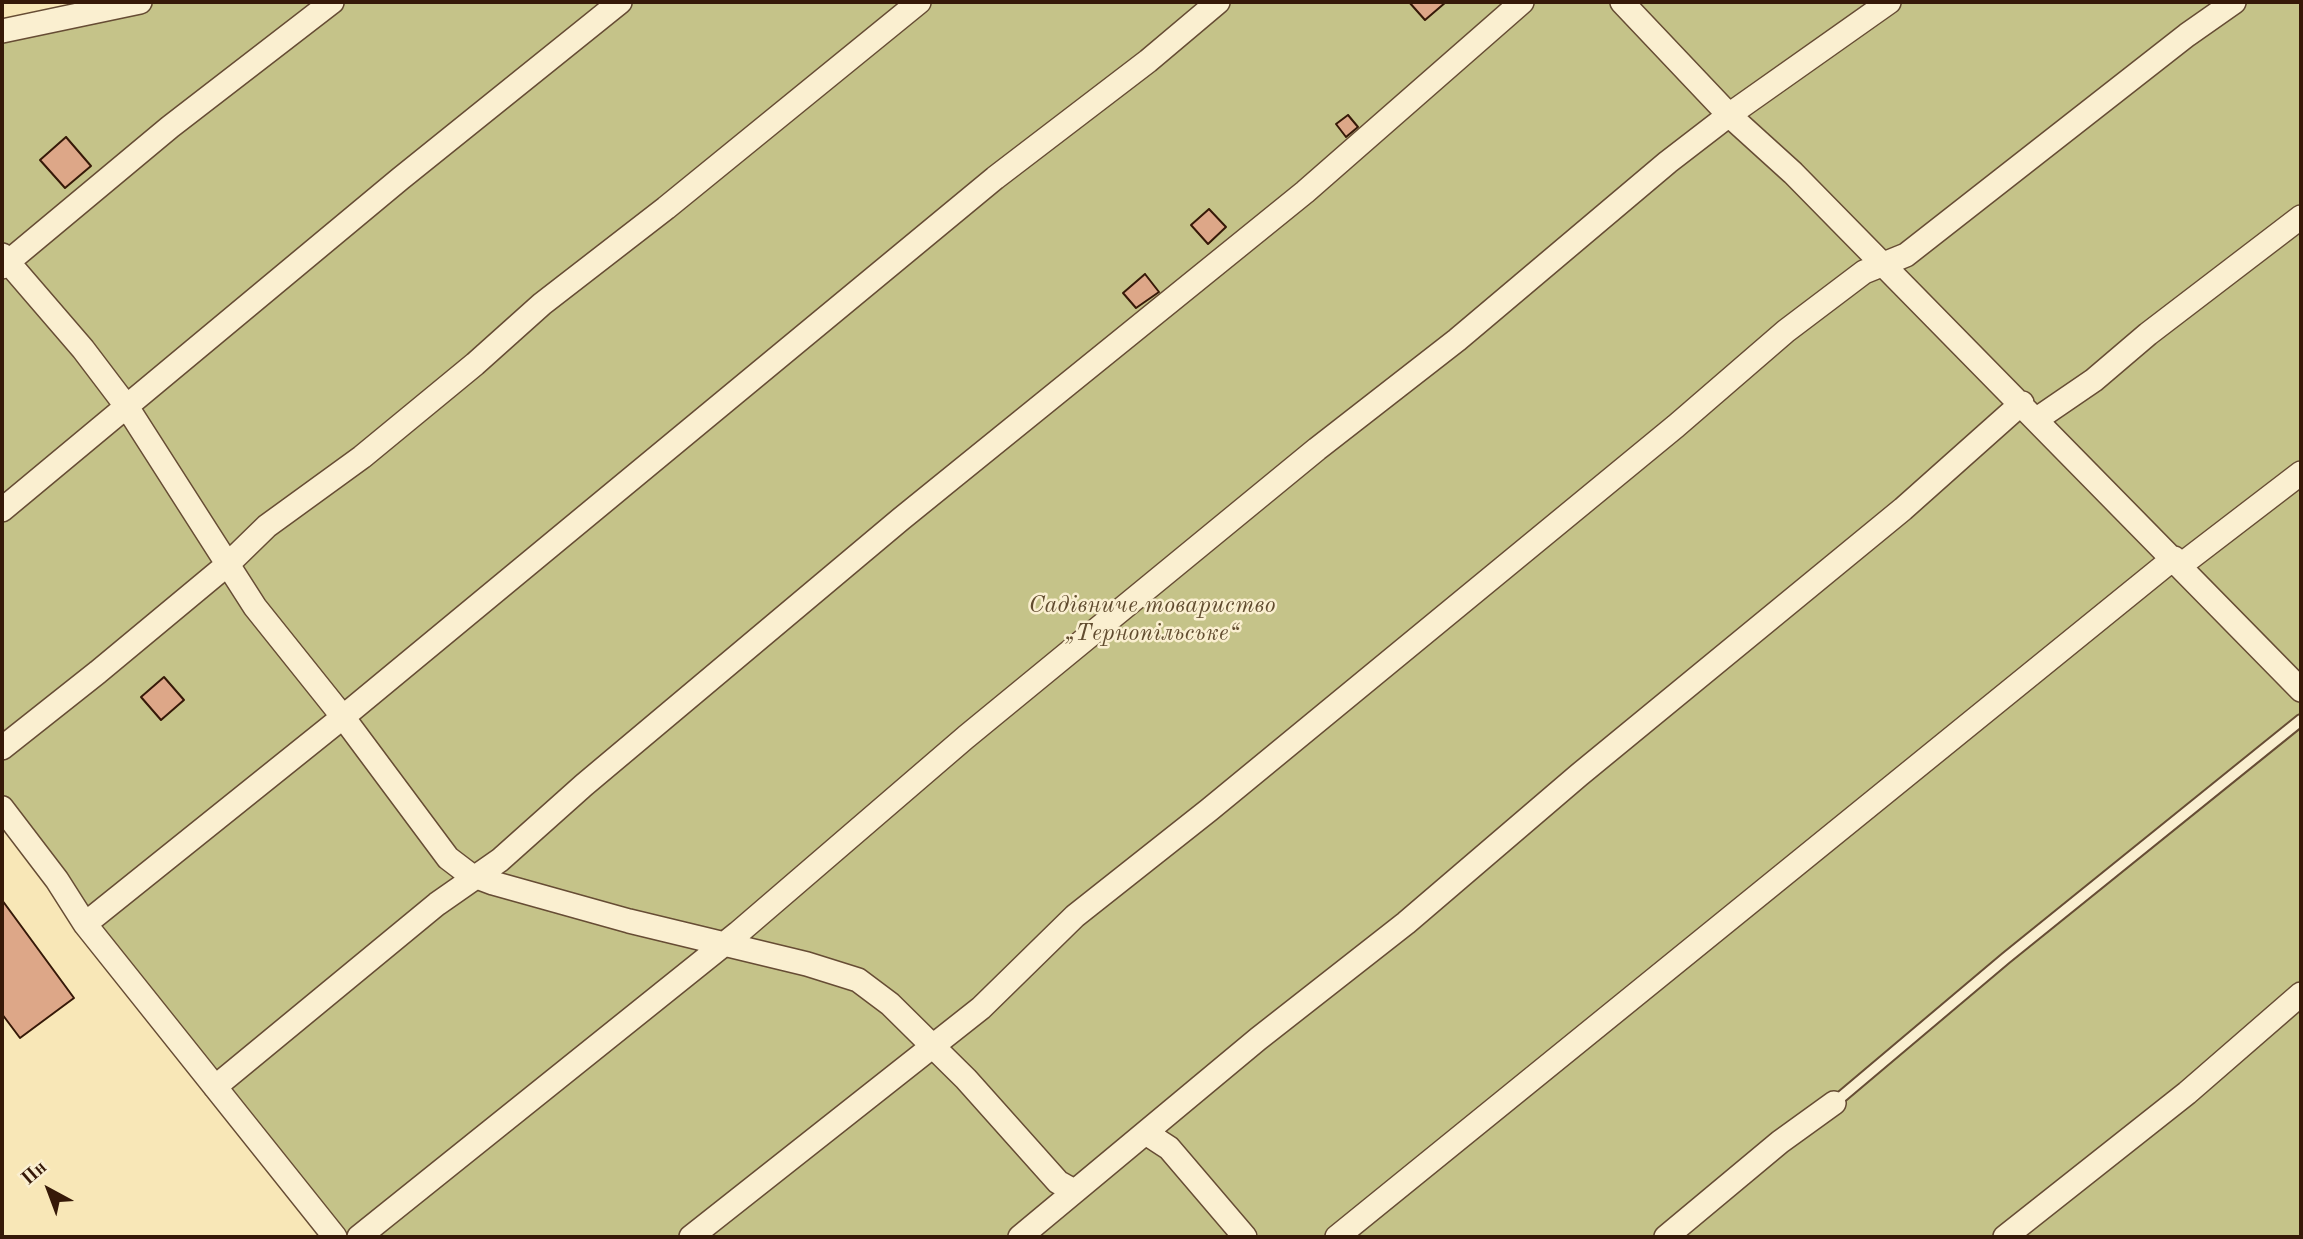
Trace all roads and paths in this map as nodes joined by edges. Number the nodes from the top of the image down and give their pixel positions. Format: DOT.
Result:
graph roads {
  1 [pos="141,2"];
  2 [pos="332,2"];
  3 [pos="620,2"];
  4 [pos="919,2"];
  5 [pos="1217,2"];
  6 [pos="1522,2"];
  7 [pos="1622,2"];
  8 [pos="1889,2"];
  9 [pos="2234,2"];
  10 [pos="2,31"];
  11 [pos="1729,115"];
  12 [pos="2301,217"];
  13 [pos="4,261"];
  14 [pos="1884,266"];
  15 [pos="127,407"];
  16 [pos="2030,411"];
  17 [pos="2301,473"];
  18 [pos="2,510"];
  19 [pos="2178,562"];
  20 [pos="228,564"];
  21 [pos="2301,690"];
  22 [pos="343,717"];
  23 [pos="2301,720"];
  24 [pos="2,747"];
  25 [pos="2,808"];
  26 [pos="475,877"];
  27 [pos="85,924"];
  28 [pos="724,944"];
  29 [pos="2301,994"];
  30 [pos="931,1045"];
  31 [pos="215,1087"];
  32 [pos="1834,1103"];
  33 [pos="1146,1133"];
  34 [pos="1074,1191"];
  35 [pos="335,1237"];
  36 [pos="359,1237"];
  37 [pos="691,1237"];
  38 [pos="1020,1237"];
  39 [pos="1245,1237"];
  40 [pos="1336,1237"];
  41 [pos="1667,1237"];
  42 [pos="2005,1237"];
  1 -- 10 [label="street"];
  2 -- 13 [label="street"];
  3 -- 15 [label="street"];
  4 -- 20 [label="street"];
  5 -- 22 [label="street"];
  6 -- 26 [label="street"];
  7 -- 11 [label="street"];
  8 -- 11 [label="street"];
  9 -- 14 [label="street"];
  11 -- 14 [label="street"];
  11 -- 28 [label="street"];
  12 -- 16 [label="street"];
  13 -- 15 [label="street"];
  14 -- 16 [label="street"];
  14 -- 30 [label="street"];
  15 -- 18 [label="street"];
  15 -- 20 [label="street"];
  16 -- 19 [label="street"];
  16 -- 33 [label="street"];
  17 -- 19 [label="street"];
  19 -- 21 [label="street"];
  19 -- 40 [label="street"];
  20 -- 22 [label="street"];
  20 -- 24 [label="street"];
  22 -- 26 [label="street"];
  22 -- 27 [label="street"];
  23 -- 32 [label="lane"];
  25 -- 27 [label="street"];
  26 -- 28 [label="street"];
  26 -- 31 [label="street"];
  27 -- 31 [label="street"];
  28 -- 30 [label="street"];
  28 -- 36 [label="street"];
  29 -- 42 [label="street"];
  30 -- 34 [label="street"];
  30 -- 37 [label="street"];
  31 -- 35 [label="street"];
  32 -- 41 [label="street"];
  33 -- 34 [label="street"];
  33 -- 39 [label="street"];
  34 -- 38 [label="street"];
}
